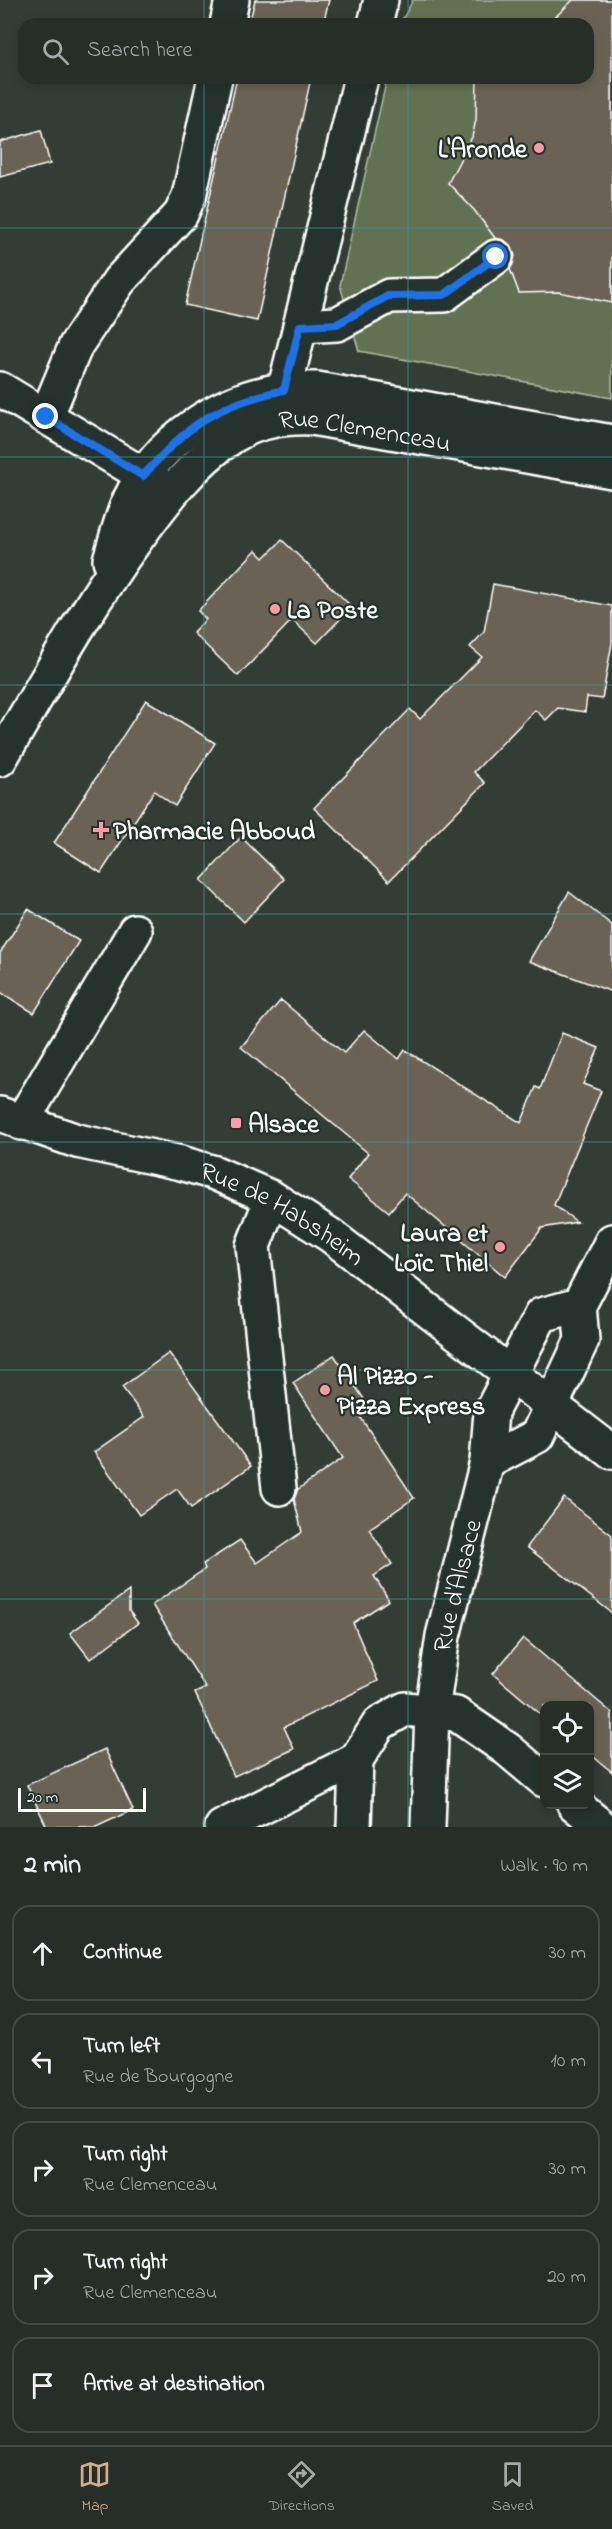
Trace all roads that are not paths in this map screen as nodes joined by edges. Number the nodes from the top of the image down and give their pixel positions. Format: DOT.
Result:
graph roads {
  1 [pos="232,0"];
  2 [pos="381,0"];
  3 [pos="228,18"];
  4 [pos="376,18"];
  5 [pos="214,84"];
  6 [pos="360,84"];
  7 [pos="496,257"];
  8 [pos="300,326"];
  9 [pos="0,389"];
  10 [pos="281,404"];
  11 [pos="46,417"];
  12 [pos="612,442"];
  13 [pos="612,471"];
  14 [pos="157,484"];
  15 [pos="0,759"];
  16 [pos="135,931"];
  17 [pos="10,1118"];
  18 [pos="272,1198"];
  19 [pos="612,1241"];
  20 [pos="579,1305"];
  21 [pos="510,1374"];
  22 [pos="552,1404"];
  23 [pos="612,1452"];
  24 [pos="487,1462"];
  25 [pos="279,1488"];
  26 [pos="432,1711"];
  27 [pos="356,1760"];
  28 [pos="540,1777"];
  29 [pos="580,1809"];
  30 [pos="222,1827"];
  31 [pos="354,1827"];
  32 [pos="428,1827"];
  33 [pos="602,1827"];
  1 -- 3 [label="street"];
  2 -- 4 [label="street"];
  5 -- 11 [label="street"];
  6 -- 8 [label="street"];
  7 -- 8 [label="street"];
  8 -- 10 [label="street"];
  9 -- 11 [label="street"];
  10 -- 12 [label="street, Rue Clemenceau"];
  10 -- 13 [label="street, Rue Clemenceau"];
  10 -- 14 [label="street, Rue Clemenceau"];
  11 -- 14 [label="street"];
  14 -- 15 [label="street, Rue Clemenceau"];
  16 -- 17 [label="street"];
  17 -- 18 [label="street, Rue de Habsheim"];
  18 -- 21 [label="street, Rue de Habsheim"];
  18 -- 25 [label="street"];
  19 -- 20 [label="street"];
  20 -- 21 [label="street, Rue d'Alsace"];
  20 -- 22 [label="street"];
  21 -- 22 [label="street, Rue de Habsheim"];
  21 -- 24 [label="street, Rue d'Alsace"];
  22 -- 23 [label="street, Rue de Habsheim"];
  22 -- 24 [label="street"];
  24 -- 26 [label="street, Rue d'Alsace"];
  26 -- 27 [label="street"];
  26 -- 28 [label="street"];
  26 -- 32 [label="street, Rue d'Alsace"];
  27 -- 30 [label="street"];
  27 -- 31 [label="street"];
  29 -- 33 [label="street"];
}
